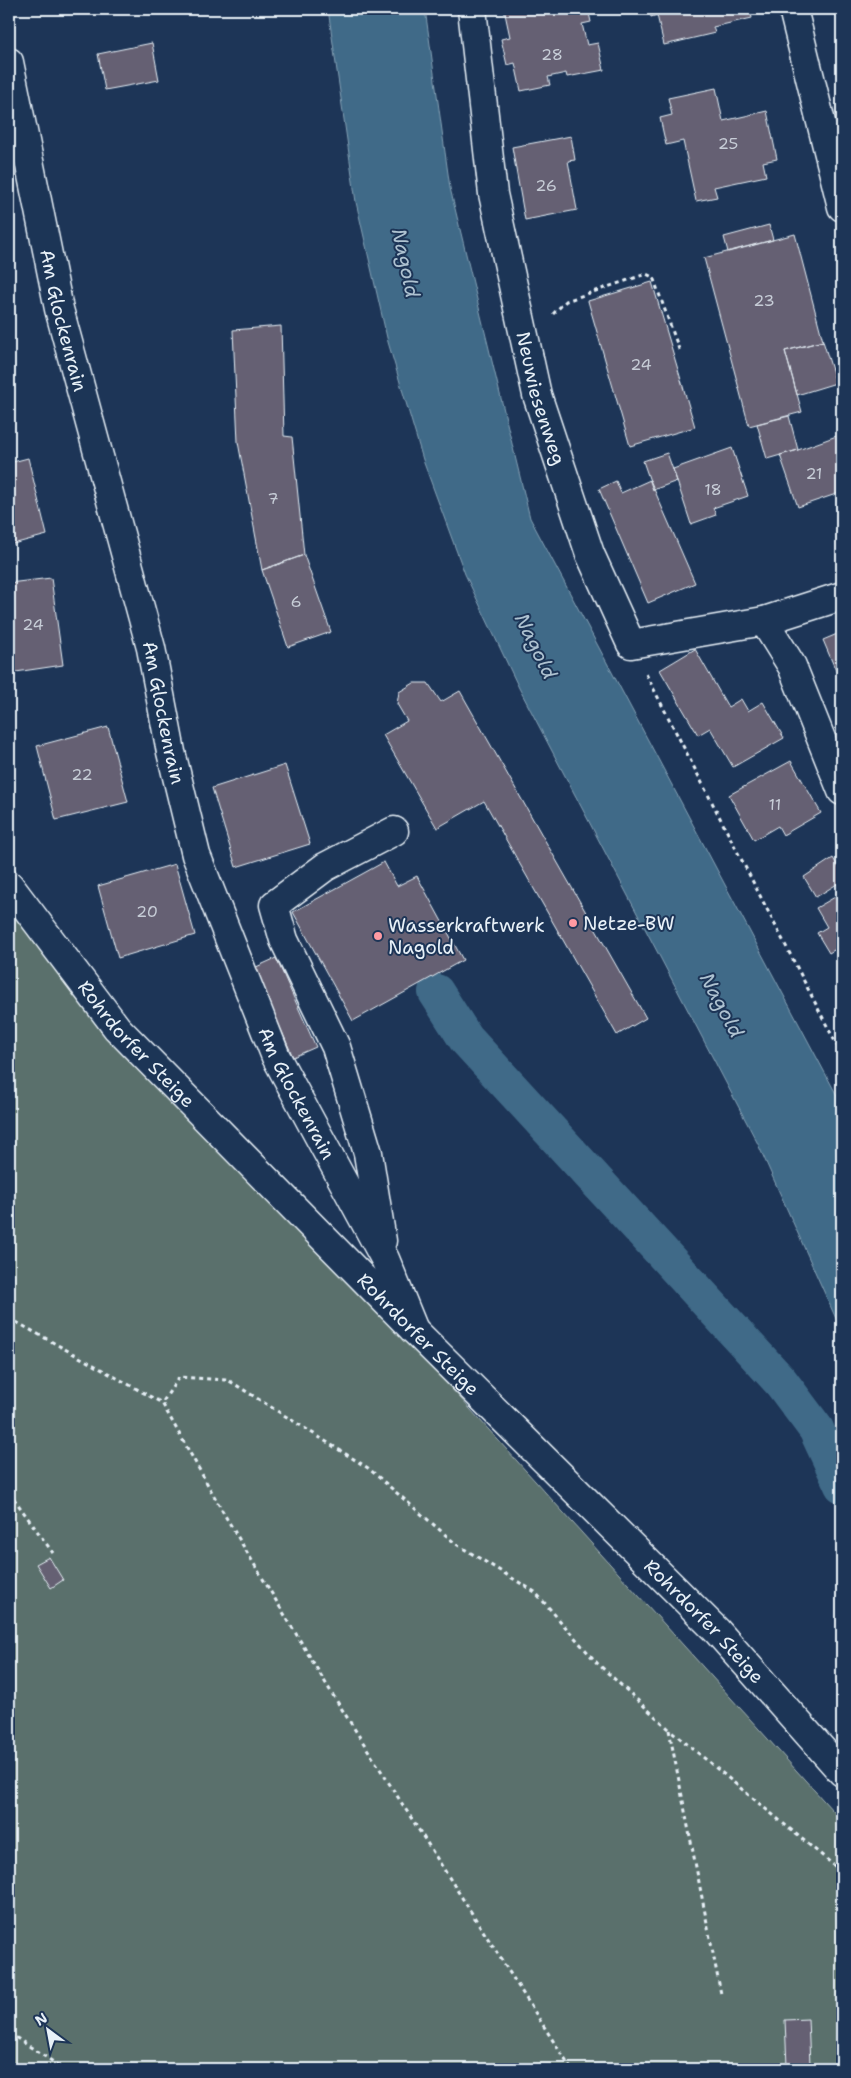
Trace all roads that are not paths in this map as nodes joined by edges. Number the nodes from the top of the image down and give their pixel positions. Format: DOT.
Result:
graph roads {
  1 [pos="472,9"];
  2 [pos="793,9"];
  3 [pos="9,62"];
  4 [pos="842,207"];
  5 [pos="842,596"];
  6 [pos="764,621"];
  7 [pos="842,791"];
  8 [pos="394,831"];
  9 [pos="9,885"];
  10 [pos="385,1259"];
  11 [pos="414,1330"];
  12 [pos="842,1772"];
  1 -- 6 [label="street, Neuwiesenweg"];
  2 -- 4 [label="street"];
  3 -- 10 [label="street, Am Glockenrain"];
  5 -- 6 [label="street"];
  6 -- 7 [label="street"];
  8 -- 10 [label="street"];
  9 -- 11 [label="street, Rohrdorfer Steige"];
  10 -- 11 [label="street, Am Glockenrain"];
  11 -- 12 [label="street, Rohrdorfer Steige"];
}
